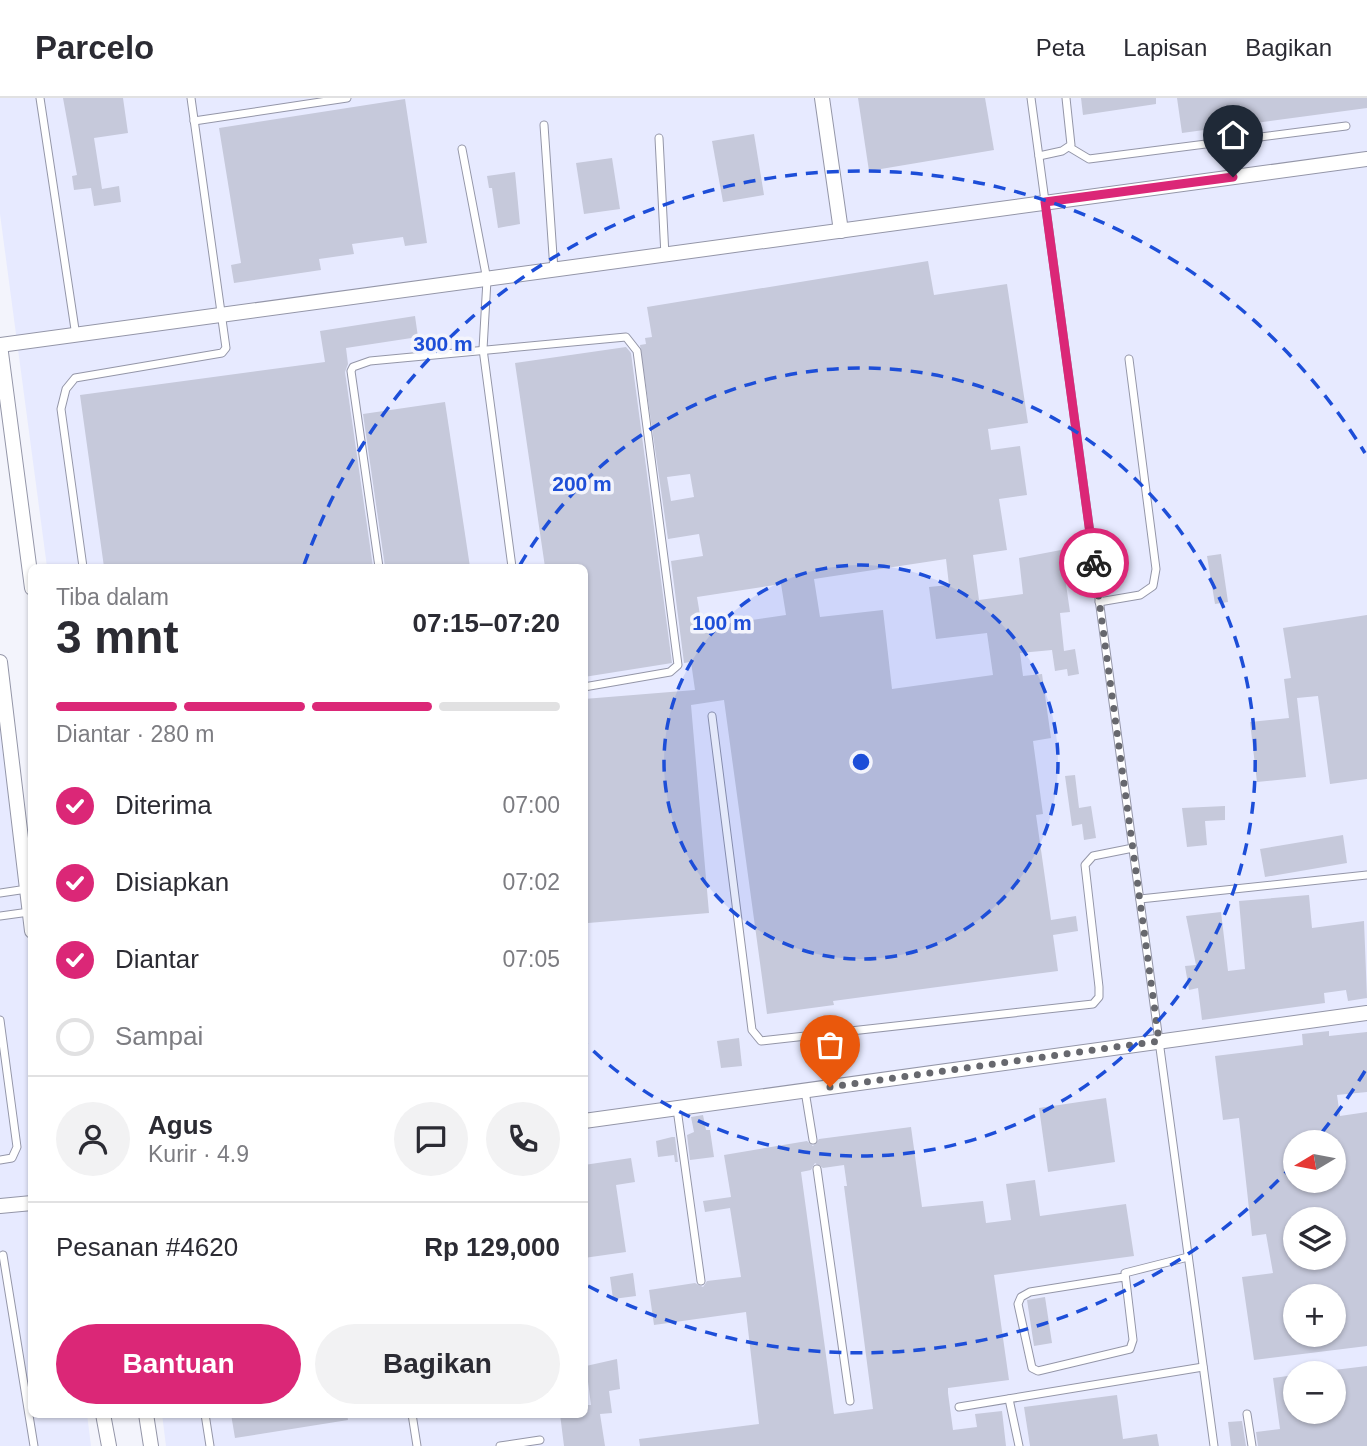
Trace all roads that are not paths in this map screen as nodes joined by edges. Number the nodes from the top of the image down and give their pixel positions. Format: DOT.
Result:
graph roads {
  1 [pos="40,98"];
  2 [pos="191,98"];
  3 [pos="347,98"];
  4 [pos="822,98"];
  5 [pos="1031,98"];
  6 [pos="1066,98"];
  7 [pos="194,121"];
  8 [pos="544,125"];
  9 [pos="1346,126"];
  10 [pos="659,138"];
  11 [pos="1069,147"];
  12 [pos="462,149"];
  13 [pos="1039,156"];
  14 [pos="1367,159"];
  15 [pos="1045,202"];
  16 [pos="841,231"];
  17 [pos="665,257"];
  18 [pos="554,270"];
  19 [pos="488,280"];
  20 [pos="222,316"];
  21 [pos="76,336"];
  22 [pos="0,345"];
  23 [pos="484,349"];
  24 [pos="1129,359"];
  25 [pos="29,564"];
  26 [pos="83,564"];
  27 [pos="379,564"];
  28 [pos="512,564"];
  29 [pos="1099,602"];
  30 [pos="0,662"];
  31 [pos="588,686"];
  32 [pos="712,716"];
  33 [pos="1133,848"];
  34 [pos="1367,875"];
  35 [pos="28,889"];
  36 [pos="0,893"];
  37 [pos="1140,899"];
  38 [pos="28,912"];
  39 [pos="0,916"];
  40 [pos="1367,1013"];
  41 [pos="0,1020"];
  42 [pos="1159,1041"];
  43 [pos="805,1090"];
  44 [pos="677,1109"];
  45 [pos="588,1120"];
  46 [pos="813,1140"];
  47 [pos="0,1160"];
  48 [pos="817,1169"];
  49 [pos="28,1203"];
  50 [pos="0,1206"];
  51 [pos="3,1255"];
  52 [pos="1188,1257"];
  53 [pos="1124,1277"];
  54 [pos="701,1280"];
  55 [pos="1203,1367"];
  56 [pos="1009,1399"];
  57 [pos="850,1401"];
  58 [pos="959,1407"];
  59 [pos="28,1409"];
  60 [pos="1247,1414"];
  61 [pos="29,1418"];
  62 [pos="104,1418"];
  63 [pos="147,1418"];
  64 [pos="206,1418"];
  65 [pos="413,1418"];
  66 [pos="540,1440"];
  67 [pos="34,1446"];
  68 [pos="109,1446"];
  69 [pos="151,1446"];
  70 [pos="210,1446"];
  71 [pos="417,1446"];
  72 [pos="500,1446"];
  73 [pos="1018,1446"];
  74 [pos="1214,1446"];
  75 [pos="1252,1446"];
  1 -- 21 [label="lane"];
  2 -- 7 [label="lane"];
  3 -- 7 [label="lane"];
  4 -- 16 [label="street"];
  5 -- 13 [label="lane"];
  6 -- 11 [label="lane"];
  7 -- 20 [label="lane"];
  8 -- 18 [label="lane"];
  9 -- 11 [label="lane"];
  10 -- 17 [label="lane"];
  11 -- 13 [label="lane"];
  12 -- 19 [label="lane"];
  13 -- 15 [label="lane"];
  14 -- 15 [label="street"];
  15 -- 16 [label="street"];
  15 -- 29 [label="lane"];
  16 -- 17 [label="street"];
  17 -- 18 [label="street"];
  18 -- 19 [label="street"];
  19 -- 20 [label="street"];
  19 -- 23 [label="lane"];
  20 -- 21 [label="street"];
  20 -- 26 [label="lane"];
  21 -- 22 [label="street"];
  22 -- 25 [label="street"];
  23 -- 27 [label="lane"];
  23 -- 28 [label="lane"];
  23 -- 31 [label="lane"];
  24 -- 29 [label="lane"];
  29 -- 33 [label="lane"];
  30 -- 35 [label="street"];
  32 -- 33 [label="lane"];
  33 -- 37 [label="lane"];
  34 -- 37 [label="lane"];
  35 -- 36 [label="lane"];
  37 -- 42 [label="lane"];
  38 -- 39 [label="lane"];
  40 -- 42 [label="street"];
  41 -- 47 [label="lane"];
  42 -- 43 [label="street"];
  42 -- 52 [label="lane"];
  43 -- 44 [label="street"];
  43 -- 46 [label="lane"];
  44 -- 45 [label="street"];
  44 -- 54 [label="lane"];
  48 -- 57 [label="lane"];
  49 -- 50 [label="street"];
  51 -- 59 [label="lane"];
  52 -- 53 [label="lane"];
  52 -- 55 [label="lane"];
  53 -- 53 [label="lane"];
  55 -- 56 [label="lane"];
  55 -- 74 [label="lane"];
  56 -- 58 [label="lane"];
  56 -- 73 [label="lane"];
  60 -- 75 [label="lane"];
  61 -- 67 [label="lane"];
  62 -- 68 [label="street"];
  63 -- 69 [label="street"];
  64 -- 70 [label="lane"];
  65 -- 71 [label="lane"];
  66 -- 72 [label="lane"];
}
